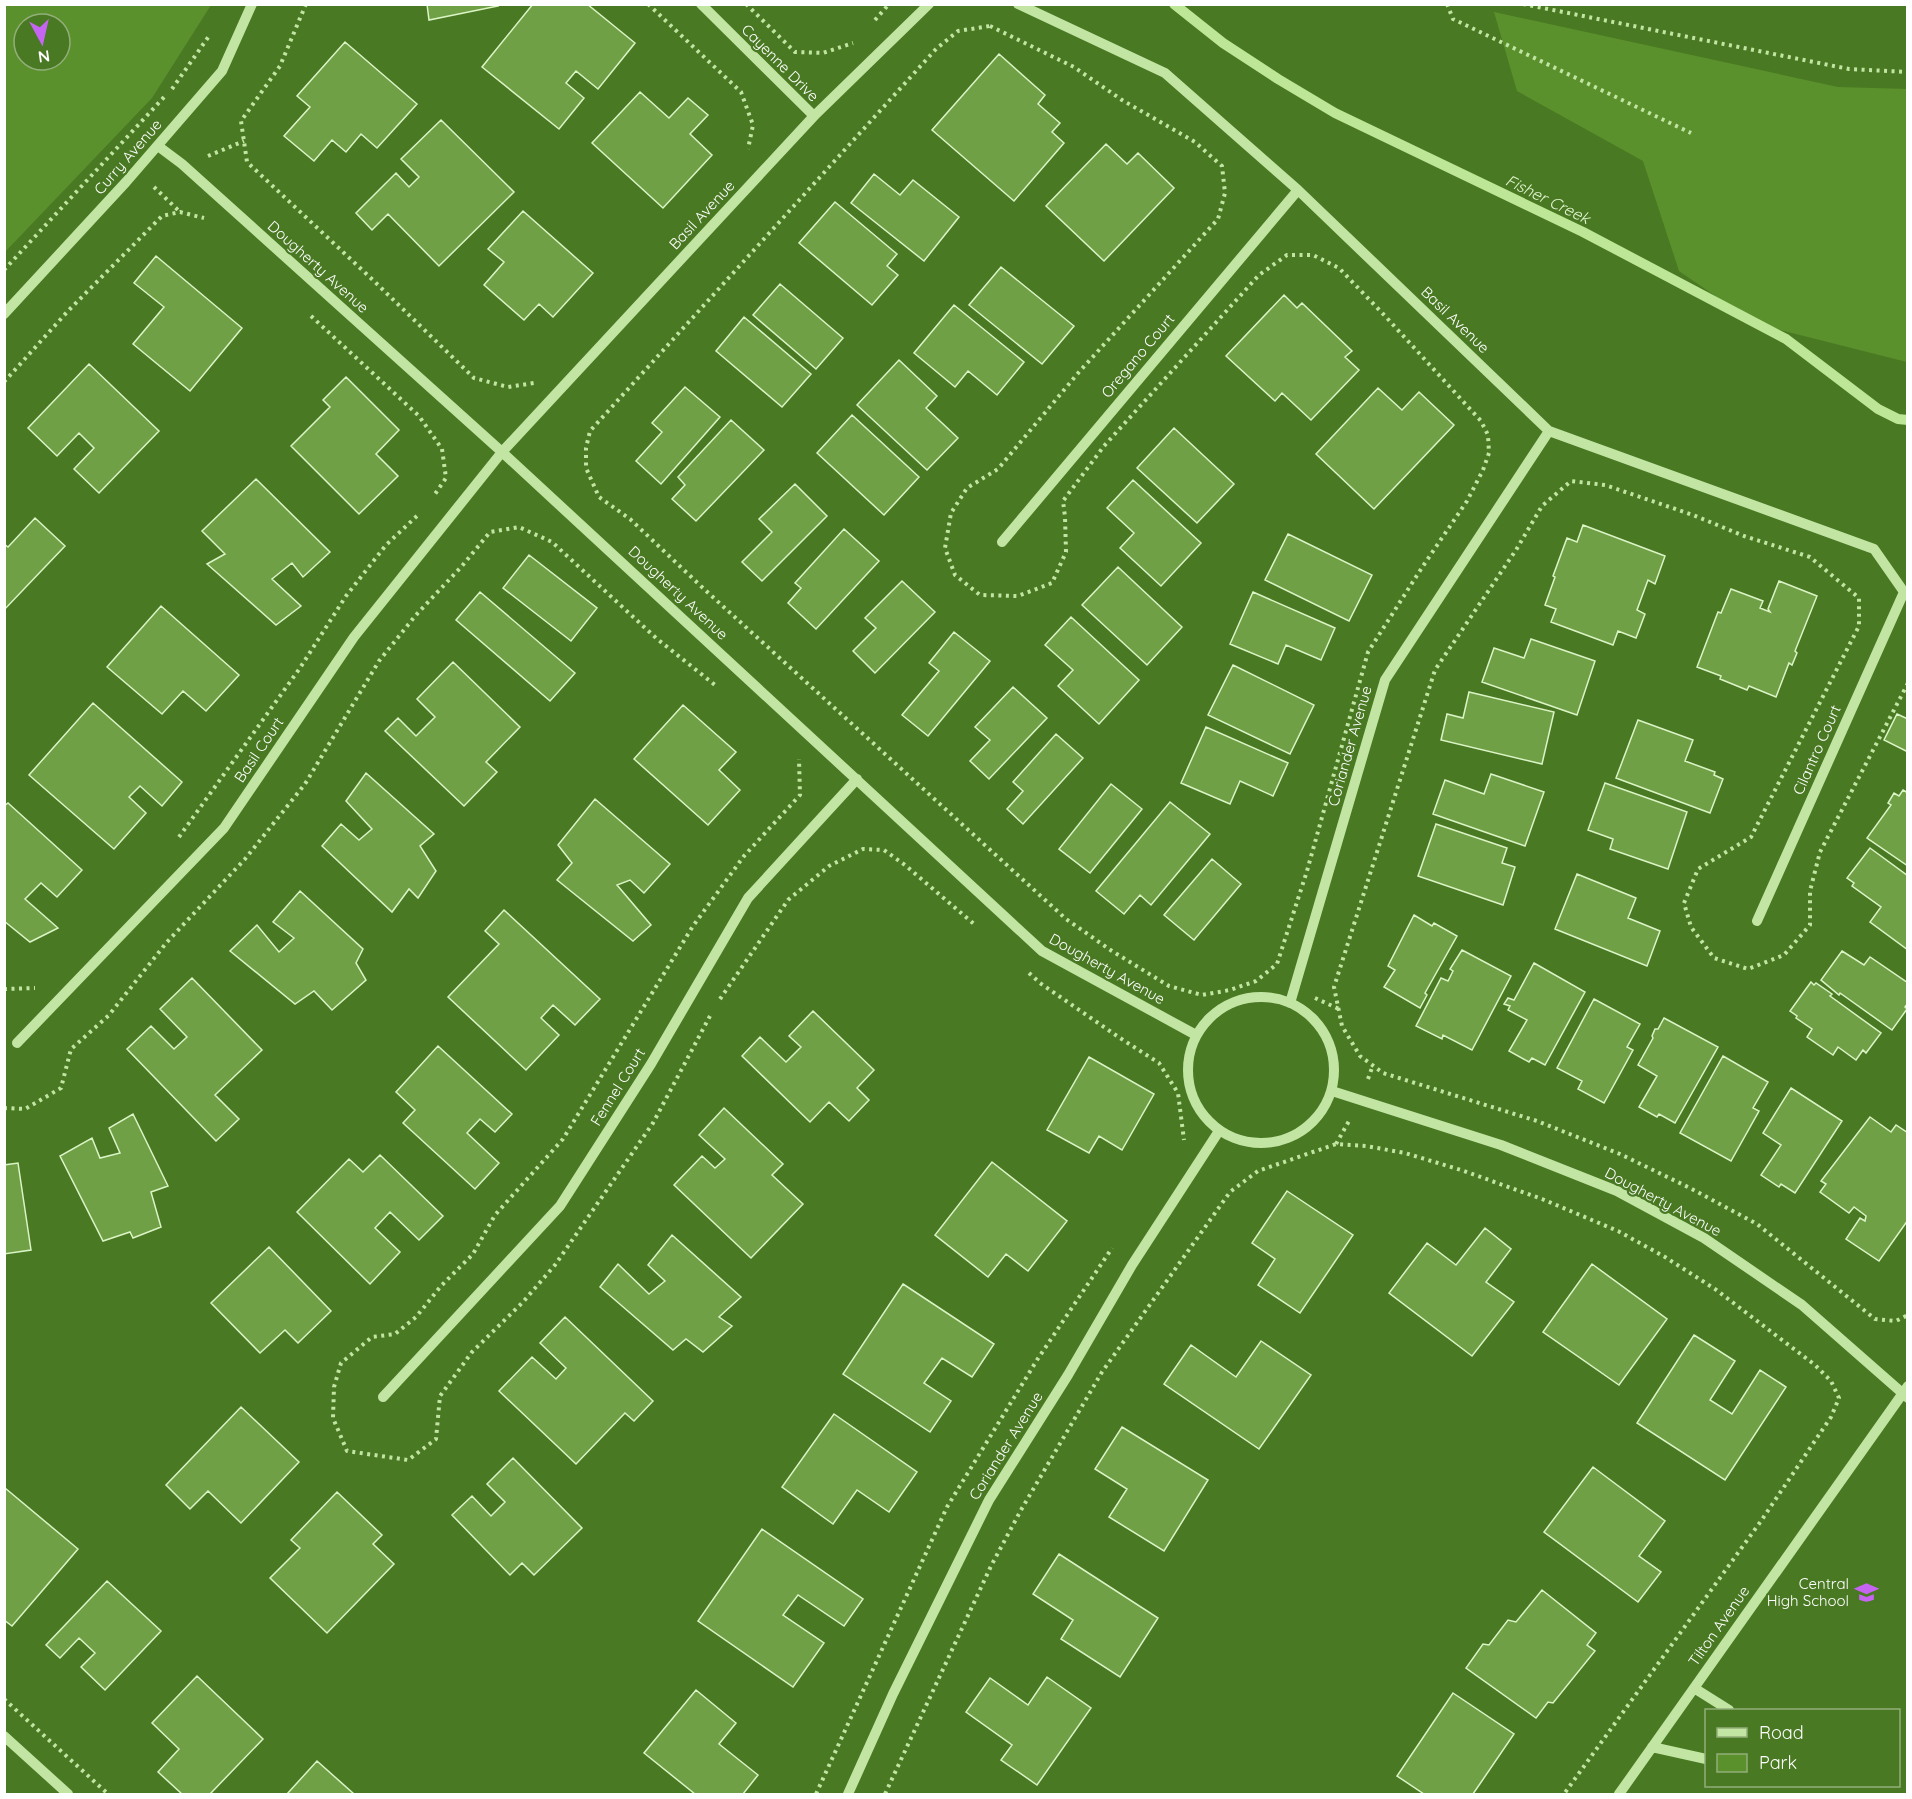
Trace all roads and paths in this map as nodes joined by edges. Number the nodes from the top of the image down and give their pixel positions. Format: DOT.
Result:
graph roads {
  1 [pos="252,4"];
  2 [pos="306,4"];
  3 [pos="648,4"];
  4 [pos="700,4"];
  5 [pos="746,4"];
  6 [pos="889,4"];
  7 [pos="929,4"];
  8 [pos="1018,4"];
  9 [pos="1447,4"];
  10 [pos="1523,4"];
  11 [pos="214,28"];
  12 [pos="867,28"];
  13 [pos="860,36"];
  14 [pos="1908,72"];
  15 [pos="813,116"];
  16 [pos="1691,133"];
  17 [pos="158,146"];
  18 [pos="747,158"];
  19 [pos="1298,190"];
  20 [pos="212,222"];
  21 [pos="4,270"];
  22 [pos="305,310"];
  23 [pos="4,314"];
  24 [pos="4,382"];
  25 [pos="539,382"];
  26 [pos="1549,431"];
  27 [pos="502,452"];
  28 [pos="428,502"];
  29 [pos="422,511"];
  30 [pos="1002,542"];
  31 [pos="1904,592"];
  32 [pos="1908,684"];
  33 [pos="857,779"];
  34 [pos="178,839"];
  35 [pos="1757,921"];
  36 [pos="35,988"];
  37 [pos="4,989"];
  38 [pos="1290,1003"];
  39 [pos="1196,1035"];
  40 [pos="17,1043"];
  41 [pos="1332,1091"];
  42 [pos="1219,1131"];
  43 [pos="1908,1315"];
  44 [pos="1906,1392"];
  45 [pos="383,1397"];
  46 [pos="1694,1688"];
  47 [pos="4,1699"];
  48 [pos="1727,1709"];
  49 [pos="4,1736"];
  50 [pos="1652,1747"];
  51 [pos="1705,1759"];
  52 [pos="68,1794"];
  53 [pos="108,1794"];
  54 [pos="848,1794"];
  55 [pos="885,1794"];
  56 [pos="1564,1794"];
  57 [pos="1619,1794"];
  1 -- 17 [label="street, Curry Avenue"];
  2 -- 25 [label="path"];
  3 -- 18 [label="path"];
  4 -- 15 [label="street, Cayenne Drive"];
  5 -- 13 [label="path"];
  6 -- 12 [label="path"];
  7 -- 15 [label="street, Basil Avenue"];
  8 -- 19 [label="street, Basil Avenue"];
  9 -- 16 [label="path"];
  10 -- 14 [label="path"];
  11 -- 21 [label="path"];
  15 -- 27 [label="street, Basil Avenue"];
  17 -- 23 [label="street, Curry Avenue"];
  17 -- 27 [label="street, Dougherty Avenue"];
  19 -- 26 [label="street, Basil Avenue"];
  19 -- 30 [label="street, Oregano Court"];
  20 -- 24 [label="path"];
  22 -- 28 [label="path"];
  26 -- 31 [label="street, Basil Avenue"];
  26 -- 38 [label="street, Coriander Avenue"];
  27 -- 33 [label="street, Dougherty Avenue"];
  27 -- 40 [label="street, Basil Court"];
  29 -- 34 [label="path"];
  31 -- 35 [label="street, Cilantro Court"];
  32 -- 43 [label="path"];
  33 -- 39 [label="street, Dougherty Avenue"];
  33 -- 45 [label="street, Fennel Court"];
  36 -- 37 [label="path"];
  38 -- 39 [label="street"];
  38 -- 41 [label="street"];
  39 -- 42 [label="street"];
  41 -- 42 [label="street"];
  41 -- 44 [label="street, Dougherty Avenue"];
  42 -- 54 [label="street, Coriander Avenue"];
  44 -- 46 [label="street, Tilton Avenue"];
  46 -- 48 [label="street"];
  46 -- 50 [label="street, Tilton Avenue"];
  47 -- 53 [label="path"];
  49 -- 52 [label="street"];
  50 -- 51 [label="street"];
  50 -- 57 [label="street, Tilton Avenue"];
  55 -- 56 [label="path"];
}
